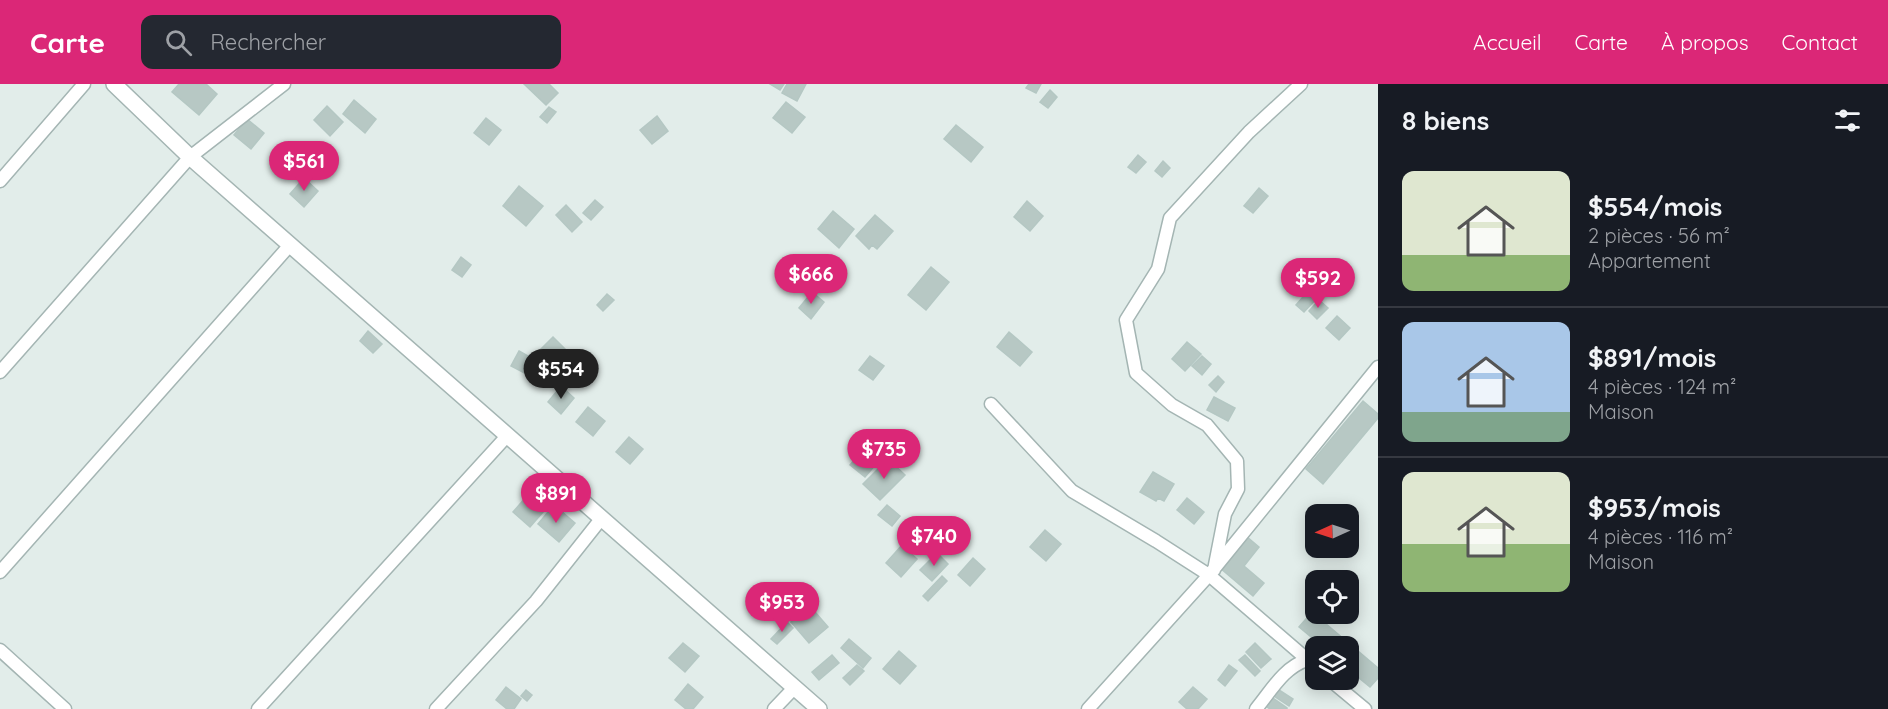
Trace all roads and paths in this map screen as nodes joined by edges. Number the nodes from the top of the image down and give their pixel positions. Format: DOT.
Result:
graph roads {
  1 [pos="84,84"];
  2 [pos="114,84"];
  3 [pos="284,84"];
  4 [pos="1301,84"];
  5 [pos="190,157"];
  6 [pos="0,182"];
  7 [pos="290,245"];
  8 [pos="1378,366"];
  9 [pos="0,372"];
  10 [pos="991,404"];
  11 [pos="507,436"];
  12 [pos="601,519"];
  13 [pos="0,572"];
  14 [pos="1212,573"];
  15 [pos="0,650"];
  16 [pos="1305,658"];
  17 [pos="1305,663"];
  18 [pos="795,687"];
  19 [pos="1342,690"];
  20 [pos="65,709"];
  21 [pos="258,709"];
  22 [pos="436,709"];
  23 [pos="774,709"];
  24 [pos="819,709"];
  25 [pos="1088,709"];
  26 [pos="1256,709"];
  27 [pos="1365,709"];
  1 -- 6 [label="street"];
  2 -- 5 [label="street"];
  3 -- 5 [label="street"];
  4 -- 14 [label="street"];
  5 -- 7 [label="street"];
  5 -- 9 [label="street"];
  7 -- 11 [label="street"];
  7 -- 13 [label="street"];
  8 -- 14 [label="street"];
  10 -- 14 [label="street"];
  11 -- 12 [label="street"];
  11 -- 21 [label="street"];
  12 -- 18 [label="street"];
  12 -- 22 [label="street"];
  14 -- 16 [label="street"];
  14 -- 25 [label="street"];
  15 -- 20 [label="street"];
  17 -- 26 [label="street"];
  18 -- 23 [label="street"];
  18 -- 24 [label="street"];
  19 -- 27 [label="street"];
}
